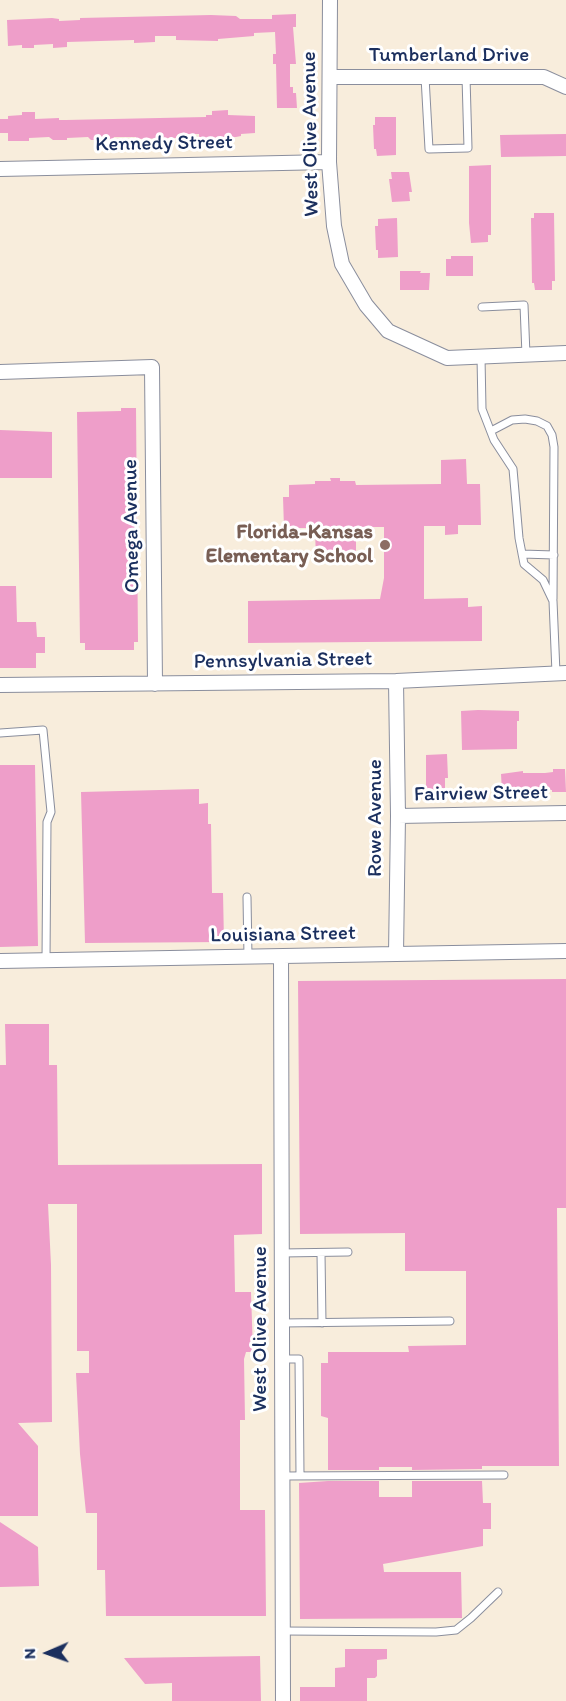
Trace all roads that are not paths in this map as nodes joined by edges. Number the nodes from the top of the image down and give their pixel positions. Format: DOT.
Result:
graph roads {
  1 [pos="330,0"];
  2 [pos="330,77"];
  3 [pos="425,77"];
  4 [pos="466,77"];
  5 [pos="566,87"];
  6 [pos="329,162"];
  7 [pos="0,169"];
  8 [pos="482,307"];
  9 [pos="566,353"];
  10 [pos="526,355"];
  11 [pos="482,357"];
  12 [pos="0,372"];
  13 [pos="491,431"];
  14 [pos="522,554"];
  15 [pos="554,555"];
  16 [pos="554,601"];
  17 [pos="561,673"];
  18 [pos="396,681"];
  19 [pos="155,684"];
  20 [pos="0,686"];
  21 [pos="0,733"];
  22 [pos="566,813"];
  23 [pos="398,816"];
  24 [pos="247,897"];
  25 [pos="566,951"];
  26 [pos="396,954"];
  27 [pos="248,957"];
  28 [pos="281,957"];
  29 [pos="46,960"];
  30 [pos="0,961"];
  31 [pos="282,1252"];
  32 [pos="348,1252"];
  33 [pos="321,1253"];
  34 [pos="450,1321"];
  35 [pos="282,1323"];
  36 [pos="322,1323"];
  37 [pos="282,1359"];
  38 [pos="300,1475"];
  39 [pos="504,1475"];
  40 [pos="283,1476"];
  41 [pos="498,1592"];
  42 [pos="283,1631"];
  43 [pos="283,1701"];
  1 -- 2 [label="street, West Olive Avenue"];
  2 -- 3 [label="street, Tumberland Drive"];
  2 -- 6 [label="street, West Olive Avenue"];
  3 -- 4 [label="street, Tumberland Drive"];
  3 -- 4 [label="lane"];
  4 -- 5 [label="street, Tumberland Drive"];
  6 -- 7 [label="street, Kennedy Street"];
  6 -- 11 [label="street, West Olive Avenue"];
  8 -- 10 [label="lane"];
  9 -- 10 [label="street"];
  10 -- 11 [label="street"];
  11 -- 13 [label="lane"];
  12 -- 19 [label="street, Omega Avenue"];
  13 -- 14 [label="lane"];
  13 -- 15 [label="lane"];
  14 -- 15 [label="lane"];
  14 -- 16 [label="lane"];
  15 -- 16 [label="lane"];
  16 -- 17 [label="lane"];
  17 -- 18 [label="street, Pennsylvania Street"];
  18 -- 19 [label="street, Pennsylvania Street"];
  18 -- 23 [label="street, Rowe Avenue"];
  19 -- 20 [label="street, Pennsylvania Street"];
  21 -- 29 [label="lane"];
  22 -- 23 [label="street, Fairview Street"];
  23 -- 26 [label="street, Rowe Avenue"];
  24 -- 27 [label="lane"];
  25 -- 26 [label="street, Louisiana Street"];
  26 -- 28 [label="street, Louisiana Street"];
  27 -- 28 [label="street, Louisiana Street"];
  27 -- 29 [label="street, Louisiana Street"];
  28 -- 31 [label="street, West Olive Avenue"];
  29 -- 30 [label="street, Louisiana Street"];
  31 -- 33 [label="lane"];
  31 -- 35 [label="street, West Olive Avenue"];
  32 -- 33 [label="lane"];
  33 -- 36 [label="lane"];
  34 -- 36 [label="lane"];
  35 -- 36 [label="lane"];
  35 -- 37 [label="street, West Olive Avenue"];
  37 -- 38 [label="lane"];
  37 -- 40 [label="street, West Olive Avenue"];
  38 -- 39 [label="lane"];
  38 -- 40 [label="lane"];
  40 -- 42 [label="street, West Olive Avenue"];
  41 -- 42 [label="lane"];
  42 -- 43 [label="street, West Olive Avenue"];
}
